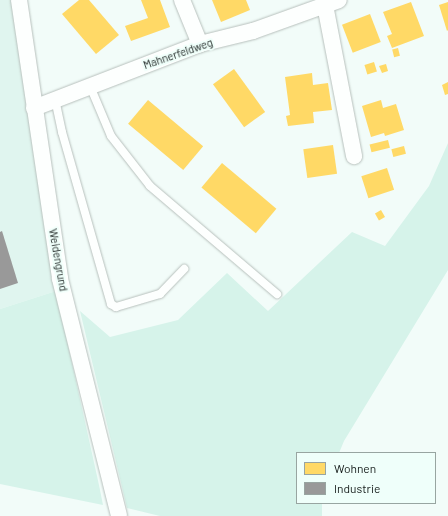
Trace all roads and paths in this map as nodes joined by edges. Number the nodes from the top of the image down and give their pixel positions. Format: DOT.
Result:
graph roads {
  1 [pos="19,0"];
  2 [pos="182,0"];
  3 [pos="332,3"];
  4 [pos="200,44"];
  5 [pos="90,86"];
  6 [pos="55,99"];
  7 [pos="34,108"];
  8 [pos="354,156"];
  9 [pos="184,269"];
  10 [pos="277,294"];
  11 [pos="118,516"];
  1 -- 7 [label="street, Weidengrund"];
  2 -- 4 [label="street"];
  3 -- 4 [label="street, Mahnerfeldweg"];
  3 -- 8 [label="street, Mahnerfeldweg"];
  4 -- 5 [label="street, Mahnerfeldweg"];
  5 -- 6 [label="street, Mahnerfeldweg"];
  5 -- 10 [label="lane"];
  6 -- 7 [label="street, Mahnerfeldweg"];
  6 -- 9 [label="lane"];
  7 -- 11 [label="street, Weidengrund"];
}
